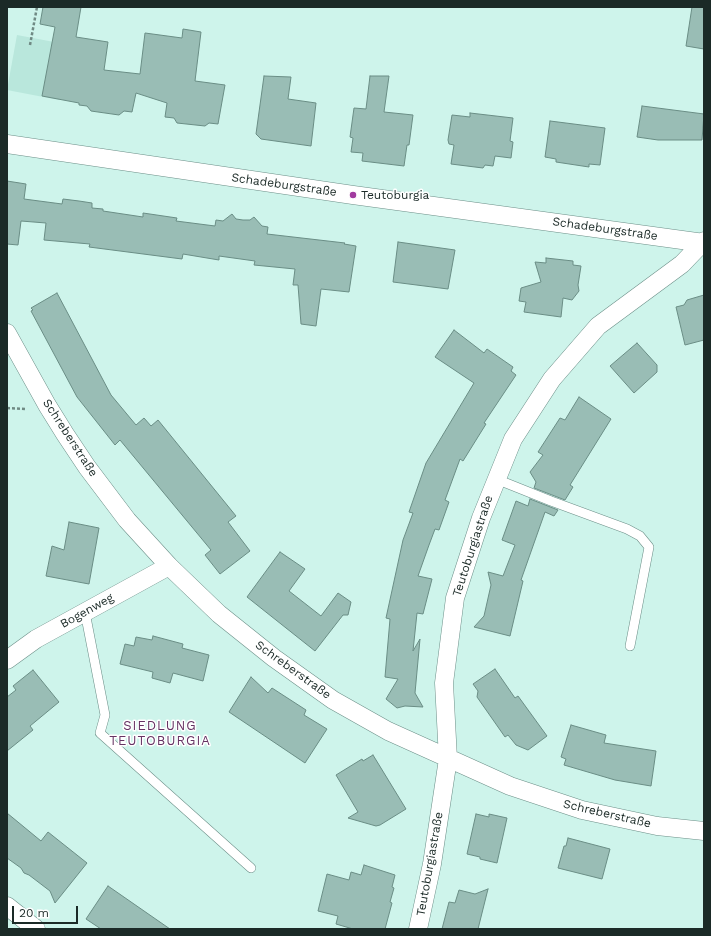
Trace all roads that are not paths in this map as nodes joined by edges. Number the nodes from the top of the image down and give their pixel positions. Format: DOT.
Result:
graph roads {
  1 [pos="7,144"];
  2 [pos="704,242"];
  3 [pos="7,333"];
  4 [pos="496,479"];
  5 [pos="169,566"];
  6 [pos="85,612"];
  7 [pos="630,646"];
  8 [pos="7,660"];
  9 [pos="448,759"];
  10 [pos="704,831"];
  11 [pos="251,868"];
  12 [pos="7,906"];
  13 [pos="36,929"];
  14 [pos="418,929"];
  1 -- 2 [label="street, Schadeburgstraße"];
  2 -- 4 [label="street, Teutoburgiastraße"];
  3 -- 5 [label="street, Schreberstraße"];
  4 -- 7 [label="lane"];
  4 -- 9 [label="street, Teutoburgiastraße"];
  5 -- 6 [label="street, Bogenweg"];
  5 -- 9 [label="street, Schreberstraße"];
  6 -- 8 [label="street, Bogenweg"];
  6 -- 11 [label="lane"];
  9 -- 10 [label="street, Schreberstraße"];
  9 -- 14 [label="street, Teutoburgiastraße"];
  12 -- 13 [label="street"];
}
